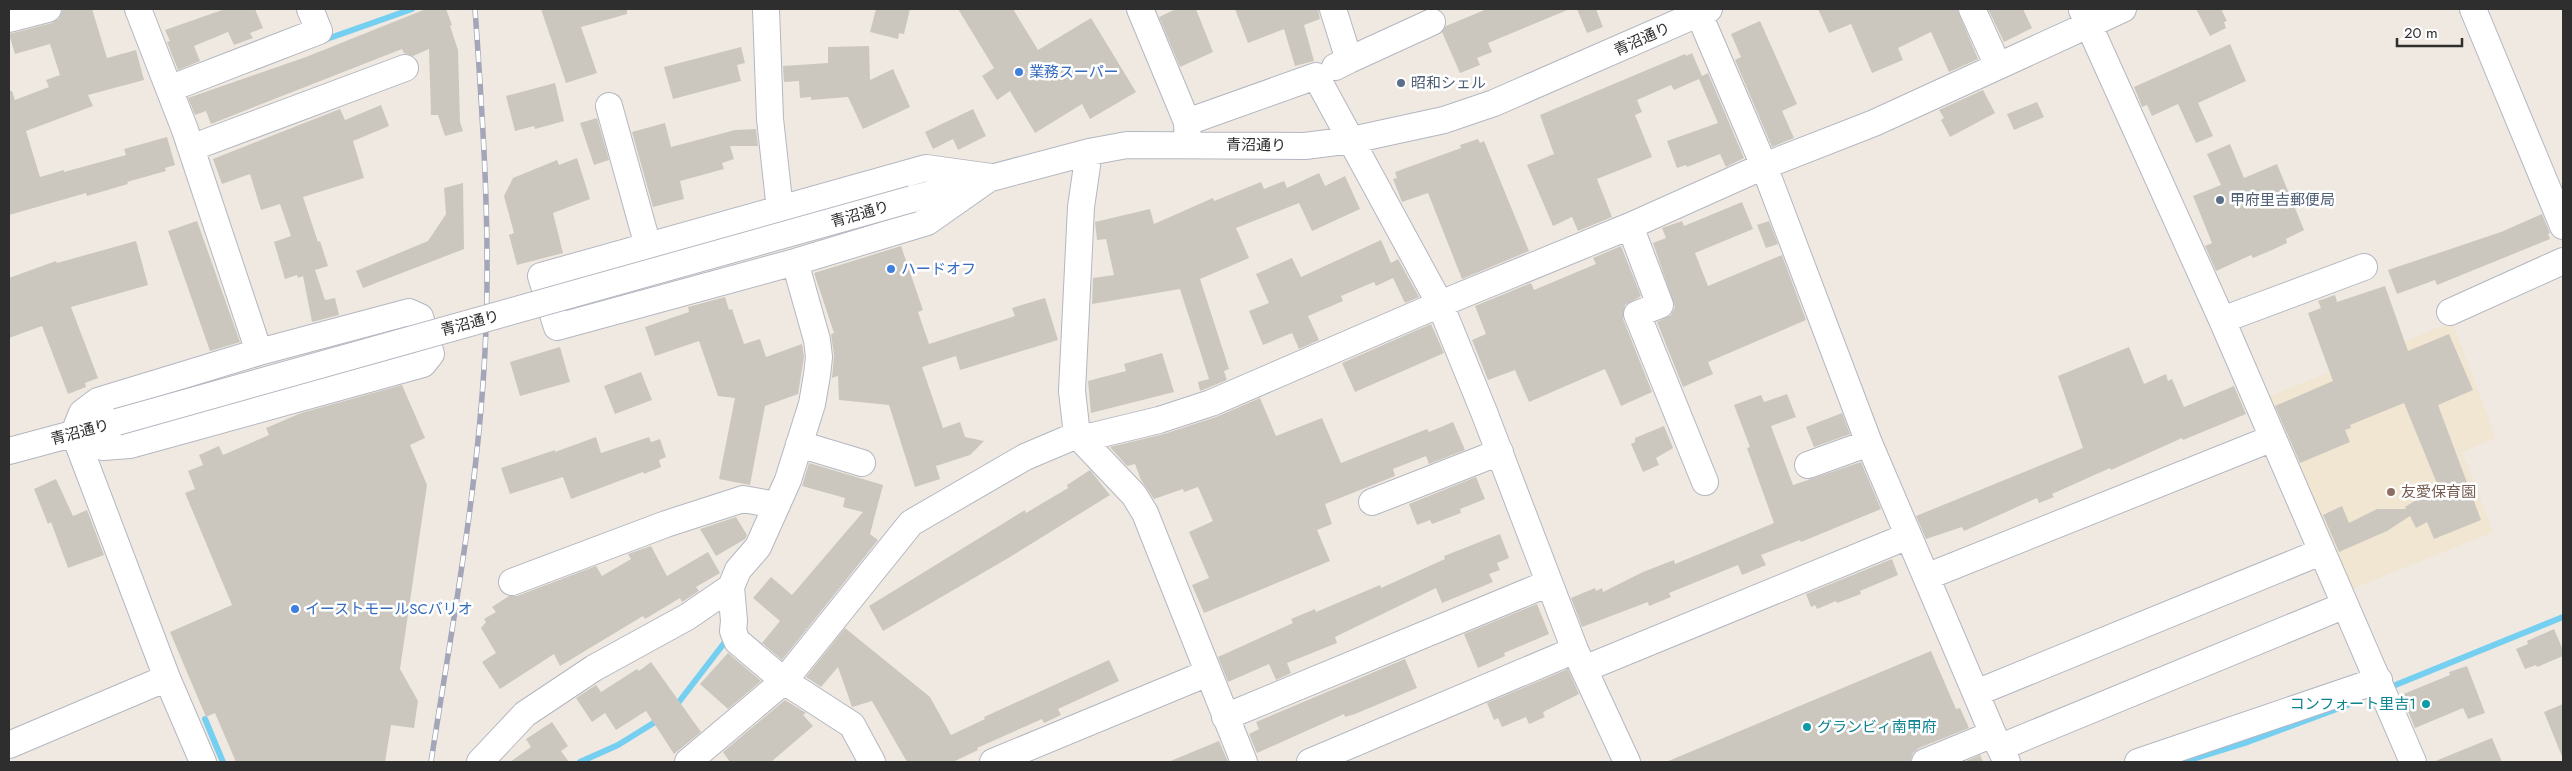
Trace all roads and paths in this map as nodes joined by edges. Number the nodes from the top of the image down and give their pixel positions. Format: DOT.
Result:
graph roads {
  1 [pos="48,9"];
  2 [pos="138,9"];
  3 [pos="310,9"];
  4 [pos="766,9"];
  5 [pos="1140,9"];
  6 [pos="1333,9"];
  7 [pos="1972,9"];
  8 [pos="2122,9"];
  9 [pos="2473,9"];
  10 [pos="1704,11"];
  11 [pos="2085,17"];
  12 [pos="9,20"];
  13 [pos="1432,22"];
  14 [pos="1349,60"];
  15 [pos="1998,66"];
  16 [pos="405,68"];
  17 [pos="1316,76"];
  18 [pos="169,90"];
  19 [pos="609,106"];
  20 [pos="1187,133"];
  21 [pos="1352,140"];
  22 [pos="191,148"];
  23 [pos="1089,152"];
  24 [pos="1764,166"];
  25 [pos="991,177"];
  26 [pos="780,210"];
  27 [pos="2561,214"];
  28 [pos="1630,226"];
  29 [pos="648,246"];
  30 [pos="2563,261"];
  31 [pos="795,262"];
  32 [pos="2364,267"];
  33 [pos="1440,304"];
  34 [pos="2450,312"];
  35 [pos="2222,320"];
  36 [pos="259,352"];
  37 [pos="74,433"];
  38 [pos="1078,435"];
  39 [pos="2273,438"];
  40 [pos="1869,443"];
  41 [pos="799,444"];
  42 [pos="9,451"];
  43 [pos="1500,452"];
  44 [pos="862,463"];
  45 [pos="1808,465"];
  46 [pos="1704,482"];
  47 [pos="1372,502"];
  48 [pos="777,505"];
  49 [pos="1908,536"];
  50 [pos="2321,552"];
  51 [pos="1926,577"];
  52 [pos="512,582"];
  53 [pos="1550,583"];
  54 [pos="731,587"];
  55 [pos="2343,606"];
  56 [pos="1579,659"];
  57 [pos="1208,673"];
  58 [pos="167,678"];
  59 [pos="784,681"];
  60 [pos="2382,687"];
  61 [pos="1976,693"];
  62 [pos="1225,717"];
  63 [pos="9,745"];
  64 [pos="2000,748"];
  65 [pos="712,754"];
  66 [pos="203,762"];
  67 [pos="480,762"];
  68 [pos="688,762"];
  69 [pos="872,762"];
  70 [pos="993,762"];
  71 [pos="1244,762"];
  72 [pos="1310,762"];
  73 [pos="1627,762"];
  74 [pos="1925,762"];
  75 [pos="2138,762"];
  76 [pos="2413,762"];
  1 -- 12 [label="street"];
  2 -- 18 [label="street"];
  3 -- 18 [label="street"];
  4 -- 26 [label="street"];
  5 -- 20 [label="street"];
  6 -- 14 [label="street"];
  7 -- 15 [label="street"];
  8 -- 11 [label="street"];
  9 -- 27 [label="street"];
  10 -- 21 [label="street, 青沼通り"];
  10 -- 24 [label="street"];
  11 -- 15 [label="street"];
  11 -- 35 [label="street"];
  13 -- 14 [label="street"];
  14 -- 17 [label="street"];
  15 -- 24 [label="street"];
  16 -- 22 [label="street"];
  17 -- 20 [label="street"];
  17 -- 21 [label="street"];
  18 -- 22 [label="street"];
  19 -- 29 [label="street"];
  20 -- 21 [label="street, 青沼通り"];
  20 -- 23 [label="street, 青沼通り"];
  21 -- 33 [label="street"];
  22 -- 36 [label="street"];
  23 -- 25 [label="street, 青沼通り"];
  23 -- 38 [label="street"];
  24 -- 28 [label="street"];
  24 -- 40 [label="street"];
  25 -- 26 [label="street"];
  25 -- 31 [label="street"];
  25 -- 37 [label="street, 青沼通り, bridge"];
  26 -- 29 [label="street"];
  28 -- 33 [label="street"];
  28 -- 46 [label="street"];
  29 -- 31 [label="street"];
  30 -- 34 [label="street"];
  31 -- 41 [label="street"];
  32 -- 35 [label="street"];
  33 -- 38 [label="street"];
  33 -- 43 [label="street"];
  35 -- 39 [label="street"];
  36 -- 37 [label="street"];
  36 -- 37 [label="street"];
  37 -- 42 [label="street, 青沼通り"];
  37 -- 58 [label="street"];
  38 -- 57 [label="street"];
  38 -- 59 [label="street"];
  39 -- 50 [label="street"];
  39 -- 51 [label="street"];
  40 -- 45 [label="street"];
  40 -- 49 [label="street"];
  41 -- 44 [label="street"];
  41 -- 48 [label="street"];
  43 -- 47 [label="street"];
  43 -- 53 [label="street"];
  48 -- 52 [label="street"];
  48 -- 54 [label="street"];
  49 -- 51 [label="street"];
  49 -- 56 [label="street"];
  50 -- 55 [label="street"];
  50 -- 61 [label="street"];
  51 -- 61 [label="street"];
  53 -- 56 [label="street"];
  53 -- 62 [label="street"];
  54 -- 59 [label="street"];
  54 -- 67 [label="street"];
  55 -- 60 [label="street"];
  55 -- 64 [label="street"];
  56 -- 72 [label="street"];
  56 -- 73 [label="street"];
  57 -- 62 [label="street"];
  57 -- 70 [label="street"];
  58 -- 63 [label="street"];
  58 -- 66 [label="street"];
  59 -- 65 [label="street"];
  59 -- 69 [label="street"];
  60 -- 75 [label="street"];
  60 -- 76 [label="street"];
  61 -- 64 [label="street"];
  62 -- 71 [label="street"];
  64 -- 74 [label="street"];
  65 -- 68 [label="street"];
}
